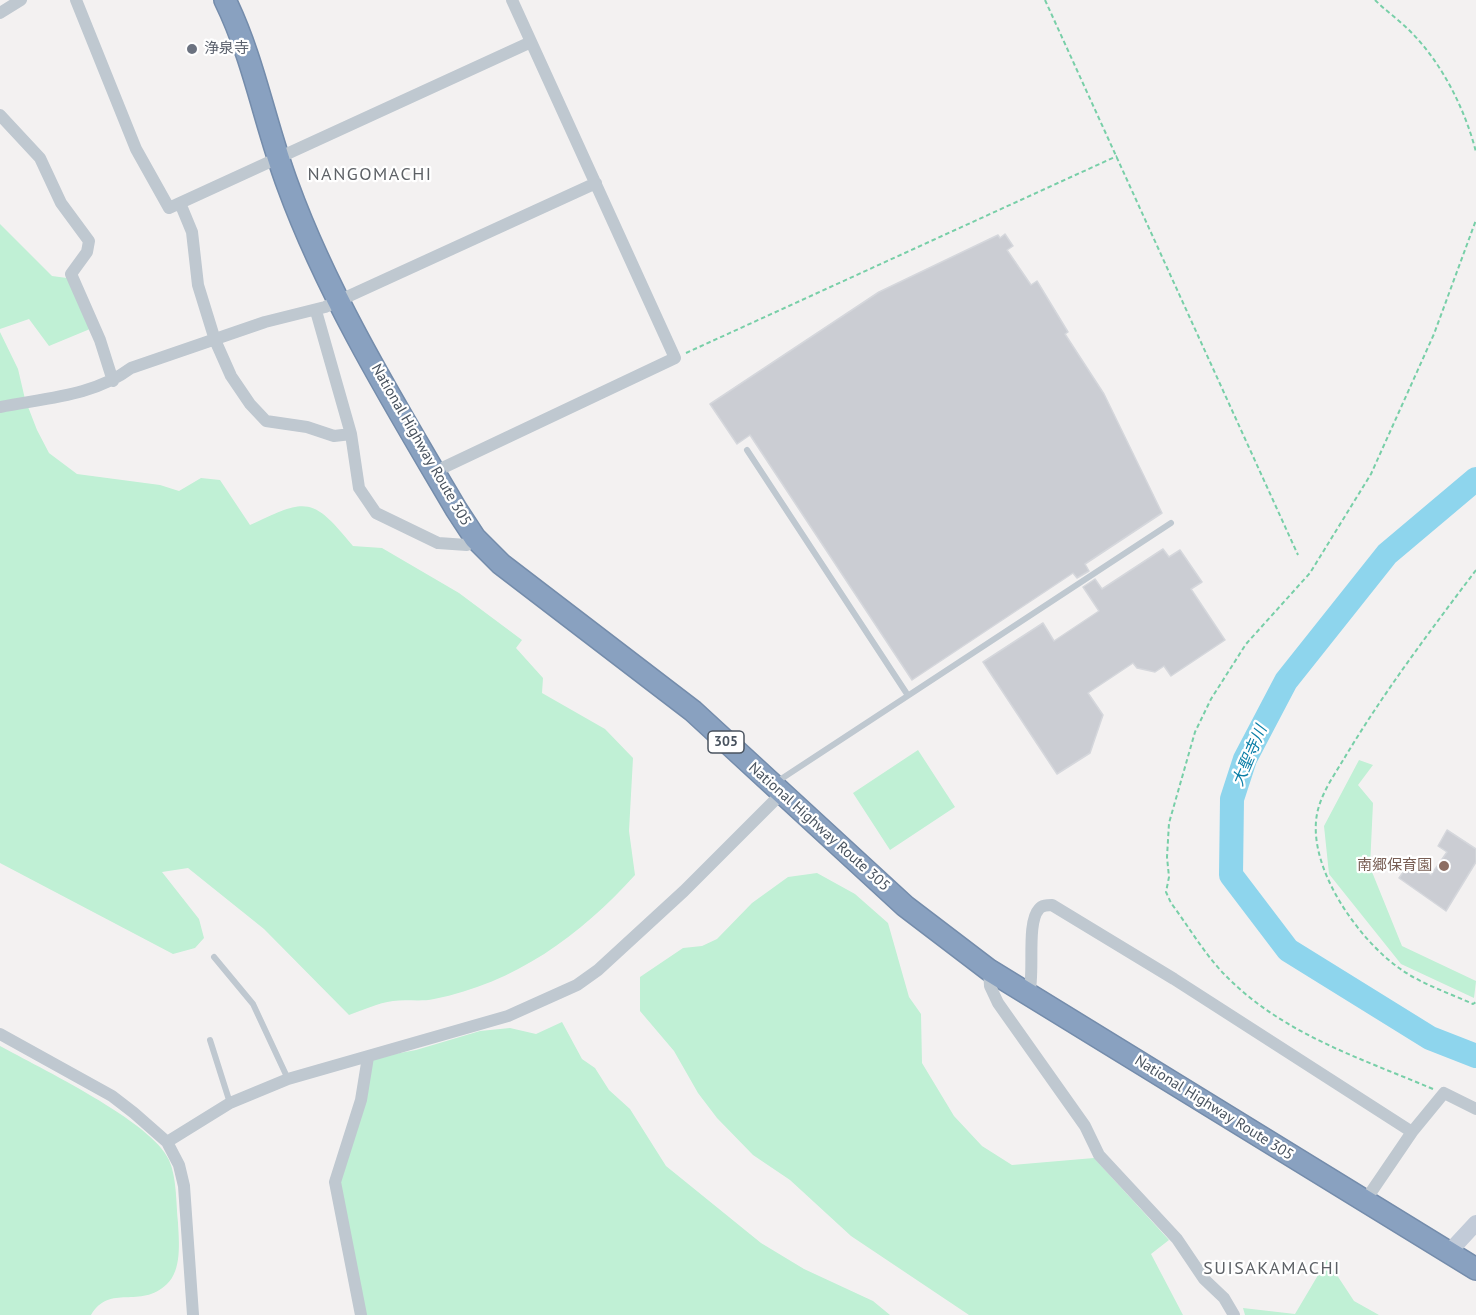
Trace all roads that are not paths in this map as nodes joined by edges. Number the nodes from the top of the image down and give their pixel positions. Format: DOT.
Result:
graph roads {
  1 [pos="21,0"];
  2 [pos="76,0"];
  3 [pos="225,0"];
  4 [pos="512,0"];
  5 [pos="0,13"];
  6 [pos="531,42"];
  7 [pos="0,116"];
  8 [pos="279,155"];
  9 [pos="596,183"];
  10 [pos="180,202"];
  11 [pos="339,299"];
  12 [pos="316,311"];
  13 [pos="215,340"];
  14 [pos="113,381"];
  15 [pos="0,407"];
  16 [pos="351,434"];
  17 [pos="747,450"];
  18 [pos="434,472"];
  19 [pos="1171,523"];
  20 [pos="475,538"];
  21 [pos="907,694"];
  22 [pos="777,789"];
  23 [pos="214,957"];
  24 [pos="989,970"];
  25 [pos="1029,994"];
  26 [pos="0,1034"];
  27 [pos="210,1040"];
  28 [pos="368,1057"];
  29 [pos="288,1079"];
  30 [pos="230,1103"];
  31 [pos="1476,1109"];
  32 [pos="1413,1132"];
  33 [pos="167,1142"];
  34 [pos="1365,1201"];
  35 [pos="1476,1223"];
  36 [pos="1450,1251"];
  37 [pos="1476,1269"];
  38 [pos="193,1315"];
  39 [pos="361,1315"];
  40 [pos="1234,1315"];
  1 -- 5 [label="street"];
  2 -- 10 [label="street"];
  3 -- 8 [label="highway, National Highway Route 305 / 305"];
  4 -- 6 [label="street"];
  6 -- 8 [label="street"];
  6 -- 9 [label="street"];
  7 -- 14 [label="street"];
  8 -- 10 [label="street"];
  8 -- 11 [label="highway, National Highway Route 305 / 305"];
  9 -- 11 [label="street"];
  9 -- 18 [label="street"];
  10 -- 13 [label="street"];
  11 -- 12 [label="street"];
  11 -- 18 [label="highway, National Highway Route 305 / 305"];
  12 -- 13 [label="street"];
  12 -- 16 [label="street"];
  13 -- 14 [label="street"];
  13 -- 16 [label="street"];
  14 -- 15 [label="street"];
  16 -- 20 [label="street"];
  17 -- 21 [label="lane"];
  18 -- 20 [label="highway, National Highway Route 305 / 305"];
  19 -- 21 [label="lane"];
  20 -- 22 [label="highway, National Highway Route 305 / 305"];
  21 -- 22 [label="lane"];
  22 -- 24 [label="highway, National Highway Route 305 / 305"];
  22 -- 28 [label="street"];
  23 -- 29 [label="lane"];
  24 -- 25 [label="highway, National Highway Route 305 / 305"];
  24 -- 40 [label="street"];
  25 -- 32 [label="street"];
  25 -- 34 [label="highway, National Highway Route 305 / 305"];
  26 -- 33 [label="street"];
  27 -- 30 [label="lane"];
  28 -- 29 [label="street"];
  28 -- 39 [label="street"];
  29 -- 30 [label="street"];
  30 -- 33 [label="street"];
  31 -- 32 [label="street"];
  32 -- 34 [label="street"];
  33 -- 38 [label="street"];
  34 -- 36 [label="highway, National Highway Route 305 / 305"];
  35 -- 36 [label="street"];
  36 -- 37 [label="highway, National Highway Route 305 / 305"];
}
